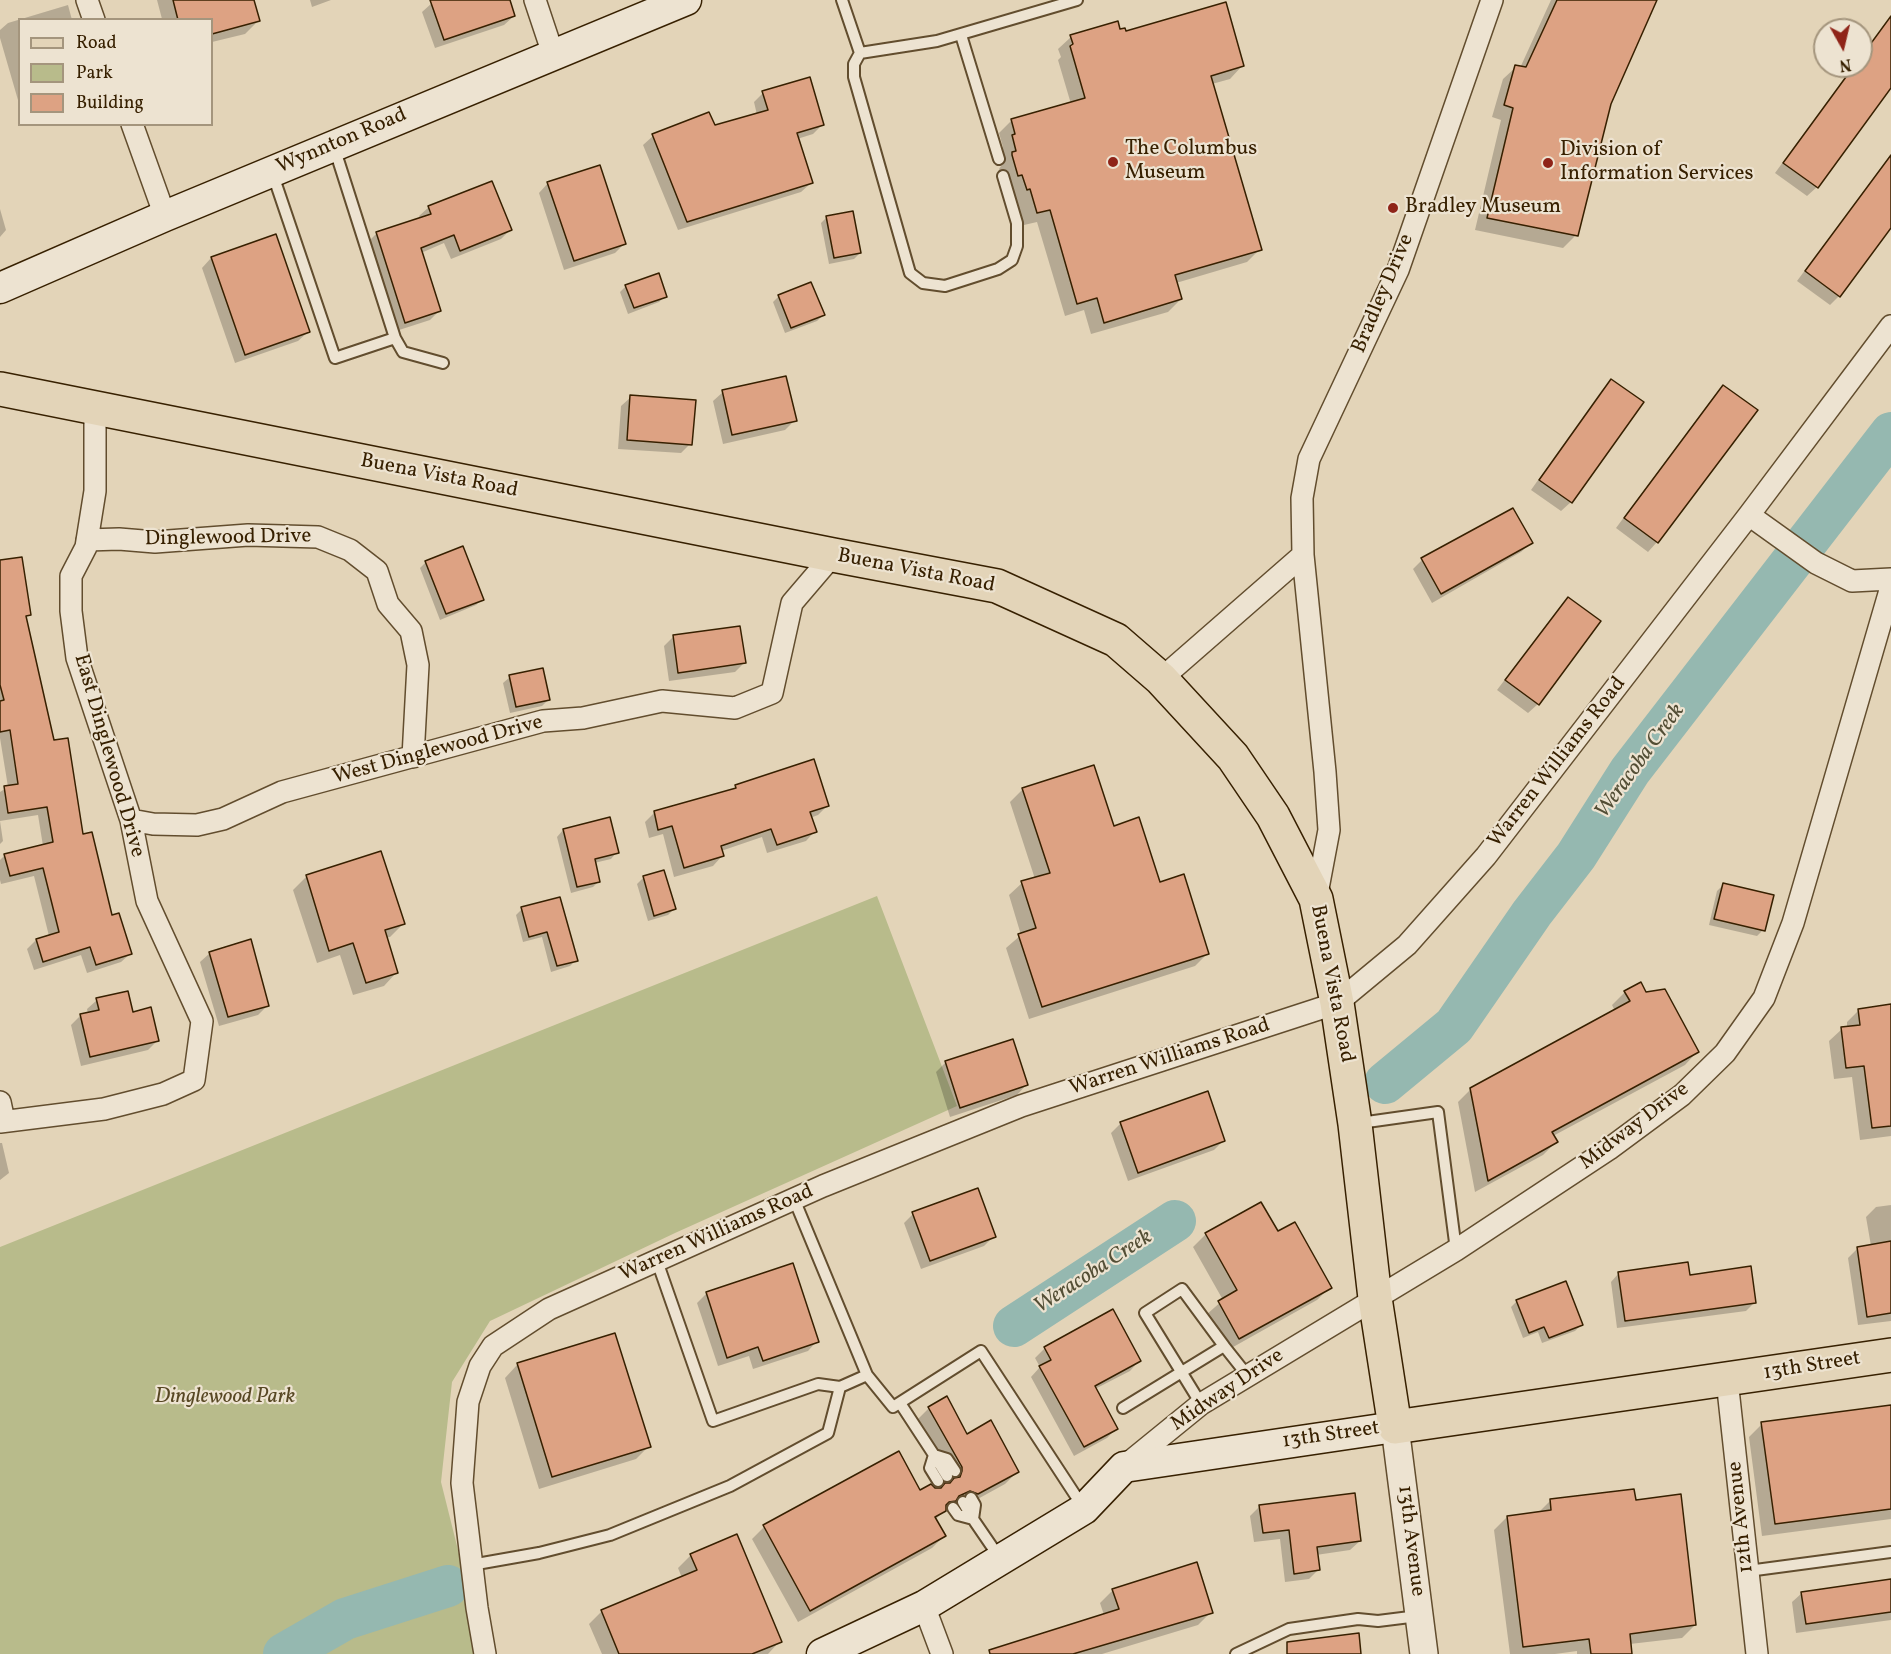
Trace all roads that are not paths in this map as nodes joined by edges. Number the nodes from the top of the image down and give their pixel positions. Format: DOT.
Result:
graph roads {
  1 [pos="87,0"];
  2 [pos="535,0"];
  3 [pos="686,0"];
  4 [pos="842,0"];
  5 [pos="1077,0"];
  6 [pos="1492,0"];
  7 [pos="93,18"];
  8 [pos="961,35"];
  9 [pos="860,53"];
  10 [pos="553,54"];
  11 [pos="133,126"];
  12 [pos="333,146"];
  13 [pos="999,159"];
  14 [pos="272,172"];
  15 [pos="1003,176"];
  16 [pos="165,216"];
  17 [pos="0,288"];
  18 [pos="1891,326"];
  19 [pos="395,338"];
  20 [pos="443,363"];
  21 [pos="0,388"];
  22 [pos="95,408"];
  23 [pos="1749,515"];
  24 [pos="87,540"];
  25 [pos="833,555"];
  26 [pos="1303,555"];
  27 [pos="1891,579"];
  28 [pos="1891,587"];
  29 [pos="1161,679"];
  30 [pos="413,758"];
  31 [pos="131,820"];
  32 [pos="1316,899"];
  33 [pos="1337,1003"];
  34 [pos="1,1115"];
  35 [pos="1355,1124"];
  36 [pos="794,1199"];
  37 [pos="1456,1250"];
  38 [pos="657,1261"];
  39 [pos="1375,1298"];
  40 [pos="1224,1346"];
  41 [pos="1891,1355"];
  42 [pos="1181,1373"];
  43 [pos="867,1375"];
  44 [pos="1247,1375"];
  45 [pos="1727,1380"];
  46 [pos="840,1387"];
  47 [pos="900,1403"];
  48 [pos="1201,1404"];
  49 [pos="1123,1408"];
  50 [pos="1395,1427"];
  51 [pos="934,1455"];
  52 [pos="1124,1467"];
  53 [pos="1084,1509"];
  54 [pos="973,1519"];
  55 [pos="1891,1552"];
  56 [pos="1000,1560"];
  57 [pos="471,1564"];
  58 [pos="1748,1571"];
  59 [pos="924,1606"];
  60 [pos="1419,1616"];
  61 [pos="485,1654"];
  62 [pos="822,1654"];
  63 [pos="942,1654"];
  64 [pos="1236,1654"];
  65 [pos="1424,1654"];
  66 [pos="1757,1654"];
  1 -- 7 [label="street"];
  2 -- 10 [label="street"];
  3 -- 10 [label="main road, Wynnton Road"];
  4 -- 9 [label="lane"];
  5 -- 8 [label="lane"];
  6 -- 26 [label="street, Bradley Drive"];
  8 -- 9 [label="lane"];
  8 -- 13 [label="lane"];
  9 -- 15 [label="lane"];
  10 -- 12 [label="main road, Wynnton Road"];
  11 -- 16 [label="street"];
  12 -- 14 [label="main road, Wynnton Road"];
  12 -- 19 [label="lane"];
  14 -- 16 [label="main road, Wynnton Road"];
  14 -- 19 [label="lane"];
  16 -- 17 [label="main road, Wynnton Road"];
  18 -- 23 [label="street, Warren Williams Road"];
  19 -- 20 [label="lane"];
  21 -- 22 [label="main road, Buena Vista Road"];
  22 -- 24 [label="street, East Dinglewood Drive"];
  22 -- 25 [label="main road, Buena Vista Road"];
  23 -- 27 [label="street"];
  23 -- 33 [label="street, Warren Williams Road"];
  24 -- 30 [label="street, Dinglewood Drive"];
  24 -- 31 [label="street, East Dinglewood Drive"];
  25 -- 29 [label="main road, Buena Vista Road"];
  25 -- 30 [label="street, West Dinglewood Drive"];
  26 -- 29 [label="street"];
  26 -- 32 [label="street, Bradley Drive"];
  28 -- 37 [label="street, Midway Drive"];
  29 -- 32 [label="main road, Buena Vista Road"];
  30 -- 31 [label="street, West Dinglewood Drive"];
  31 -- 34 [label="street, East Dinglewood Drive"];
  32 -- 33 [label="main road, Buena Vista Road"];
  33 -- 35 [label="main road, Buena Vista Road"];
  33 -- 36 [label="street, Warren Williams Road"];
  35 -- 37 [label="lane"];
  35 -- 39 [label="main road, Buena Vista Road"];
  36 -- 38 [label="street, Warren Williams Road"];
  36 -- 43 [label="lane"];
  37 -- 39 [label="street, Midway Drive"];
  38 -- 46 [label="lane"];
  38 -- 57 [label="street, Warren Williams Road"];
  39 -- 44 [label="street, Midway Drive"];
  39 -- 50 [label="main road, Buena Vista Road"];
  40 -- 42 [label="lane"];
  40 -- 42 [label="lane"];
  40 -- 44 [label="lane"];
  41 -- 45 [label="main road, 13th Street"];
  42 -- 48 [label="lane"];
  42 -- 49 [label="lane"];
  43 -- 46 [label="lane"];
  43 -- 47 [label="lane"];
  44 -- 48 [label="street, Midway Drive"];
  45 -- 50 [label="main road, 13th Street"];
  45 -- 58 [label="street, 12th Avenue"];
  46 -- 57 [label="lane"];
  47 -- 51 [label="lane"];
  47 -- 53 [label="lane"];
  48 -- 52 [label="street, Midway Drive"];
  50 -- 52 [label="main road, 13th Street"];
  50 -- 60 [label="street, 13th Avenue"];
  51 -- 51 [label="lane"];
  52 -- 53 [label="main road"];
  53 -- 56 [label="main road"];
  54 -- 54 [label="lane"];
  54 -- 56 [label="lane"];
  55 -- 58 [label="lane"];
  56 -- 59 [label="main road"];
  57 -- 61 [label="street, Warren Williams Road"];
  58 -- 66 [label="street, 12th Avenue"];
  59 -- 62 [label="main road"];
  59 -- 63 [label="street"];
  60 -- 64 [label="lane"];
  60 -- 65 [label="street, 13th Avenue"];
}
